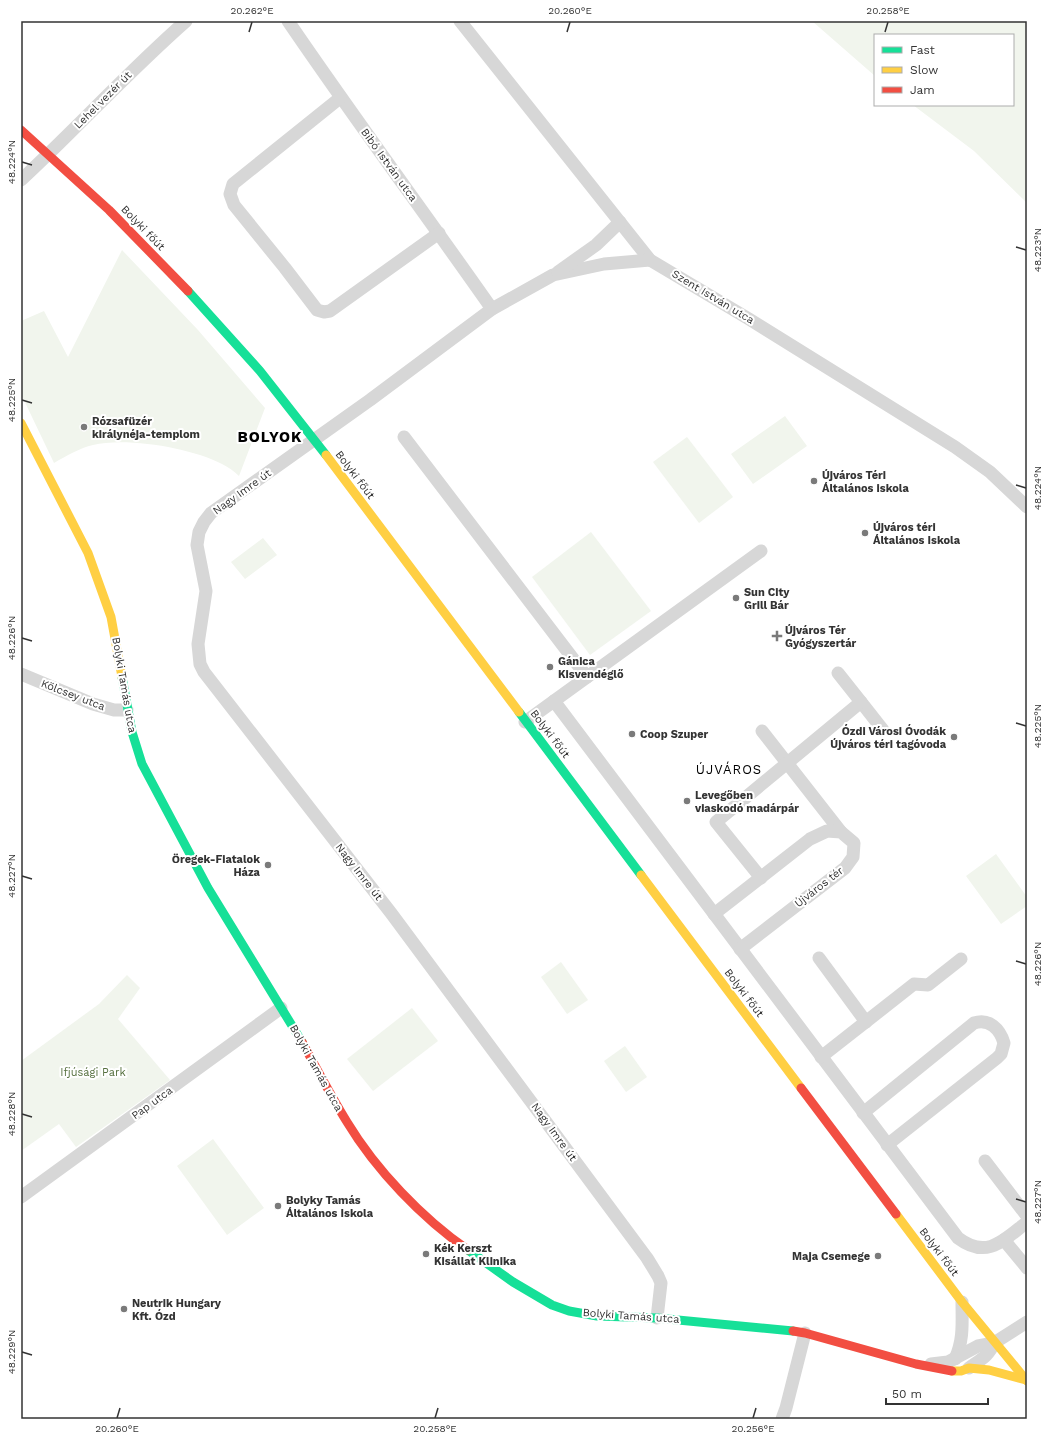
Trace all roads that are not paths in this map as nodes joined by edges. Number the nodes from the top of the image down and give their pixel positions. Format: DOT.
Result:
graph roads {
  1 [pos="186,21"];
  2 [pos="288,21"];
  3 [pos="460,21"];
  4 [pos="340,98"];
  5 [pos="21,130"];
  6 [pos="49,155"];
  7 [pos="21,180"];
  8 [pos="620,222"];
  9 [pos="439,233"];
  10 [pos="650,260"];
  11 [pos="553,275"];
  12 [pos="492,309"];
  13 [pos="21,423"];
  14 [pos="404,437"];
  15 [pos="314,440"];
  16 [pos="1027,507"];
  17 [pos="761,550"];
  18 [pos="838,673"];
  19 [pos="21,674"];
  20 [pos="586,677"];
  21 [pos="554,701"];
  22 [pos="861,702"];
  23 [pos="127,710"];
  24 [pos="525,722"];
  25 [pos="883,730"];
  26 [pos="762,731"];
  27 [pos="788,763"];
  28 [pos="841,832"];
  29 [pos="761,878"];
  30 [pos="714,914"];
  31 [pos="740,949"];
  32 [pos="819,958"];
  33 [pos="961,959"];
  34 [pos="281,1008"];
  35 [pos="866,1022"];
  36 [pos="821,1057"];
  37 [pos="863,1113"];
  38 [pos="888,1145"];
  39 [pos="985,1161"];
  40 [pos="21,1197"];
  41 [pos="1027,1216"];
  42 [pos="1027,1222"];
  43 [pos="1004,1240"];
  44 [pos="1027,1268"];
  45 [pos="962,1302"];
  46 [pos="657,1318"];
  47 [pos="1027,1322"];
  48 [pos="805,1333"];
  49 [pos="994,1343"];
  50 [pos="955,1359"];
  51 [pos="921,1365"];
  52 [pos="969,1368"];
  53 [pos="1027,1381"];
  54 [pos="782,1419"];
  1 -- 6 [label="street, Lehel vezér út"];
  2 -- 4 [label="street, Bibó István utca"];
  3 -- 8 [label="street, Szent István utca"];
  4 -- 9 [label="street, Bibó István utca"];
  4 -- 9 [label="street"];
  5 -- 6 [label="main road, Bolyki főút"];
  6 -- 7 [label="street, Lehel vezér út"];
  6 -- 15 [label="main road, Bolyki főút"];
  8 -- 10 [label="street, Szent István utca"];
  8 -- 11 [label="street"];
  9 -- 12 [label="street, Bibó István utca"];
  10 -- 11 [label="street"];
  10 -- 16 [label="street, Szent István utca"];
  11 -- 12 [label="street, Nagy Imre út"];
  12 -- 15 [label="street, Nagy Imre út"];
  13 -- 23 [label="main road, Bolyki Tamás utca"];
  14 -- 20 [label="street"];
  15 -- 24 [label="main road, Bolyki főút"];
  15 -- 46 [label="street, Nagy Imre út"];
  17 -- 20 [label="street"];
  18 -- 22 [label="street"];
  19 -- 23 [label="street, Kölcsey utca"];
  20 -- 21 [label="street"];
  21 -- 24 [label="street"];
  21 -- 30 [label="street"];
  22 -- 25 [label="street"];
  22 -- 27 [label="street"];
  23 -- 34 [label="main road, Bolyki Tamás utca"];
  24 -- 45 [label="main road, Bolyki főút"];
  26 -- 27 [label="street"];
  27 -- 28 [label="street"];
  27 -- 29 [label="street"];
  28 -- 29 [label="street"];
  28 -- 31 [label="street, Újváros tér"];
  29 -- 30 [label="street"];
  30 -- 31 [label="street"];
  31 -- 36 [label="street"];
  32 -- 35 [label="street"];
  33 -- 35 [label="street"];
  34 -- 40 [label="street, Pap utca"];
  34 -- 46 [label="main road, Bolyki Tamás utca"];
  35 -- 36 [label="street"];
  36 -- 37 [label="street"];
  37 -- 38 [label="street"];
  37 -- 38 [label="street"];
  38 -- 43 [label="street"];
  39 -- 41 [label="street"];
  42 -- 43 [label="street"];
  43 -- 44 [label="street"];
  45 -- 49 [label="main road, Bolyki főút"];
  45 -- 50 [label="street"];
  46 -- 48 [label="main road, Bolyki Tamás utca"];
  47 -- 49 [label="street"];
  48 -- 51 [label="main road, Bolyki Tamás utca"];
  48 -- 54 [label="street"];
  49 -- 50 [label="street, Bolyki Tamás utca"];
  49 -- 52 [label="street, Bolyki Tamás utca"];
  49 -- 53 [label="main road, Bolyki főút"];
  50 -- 51 [label="street, Bolyki Tamás utca"];
  51 -- 52 [label="main road, Bolyki Tamás utca"];
  52 -- 53 [label="main road, Bolyki Tamás utca"];
}
